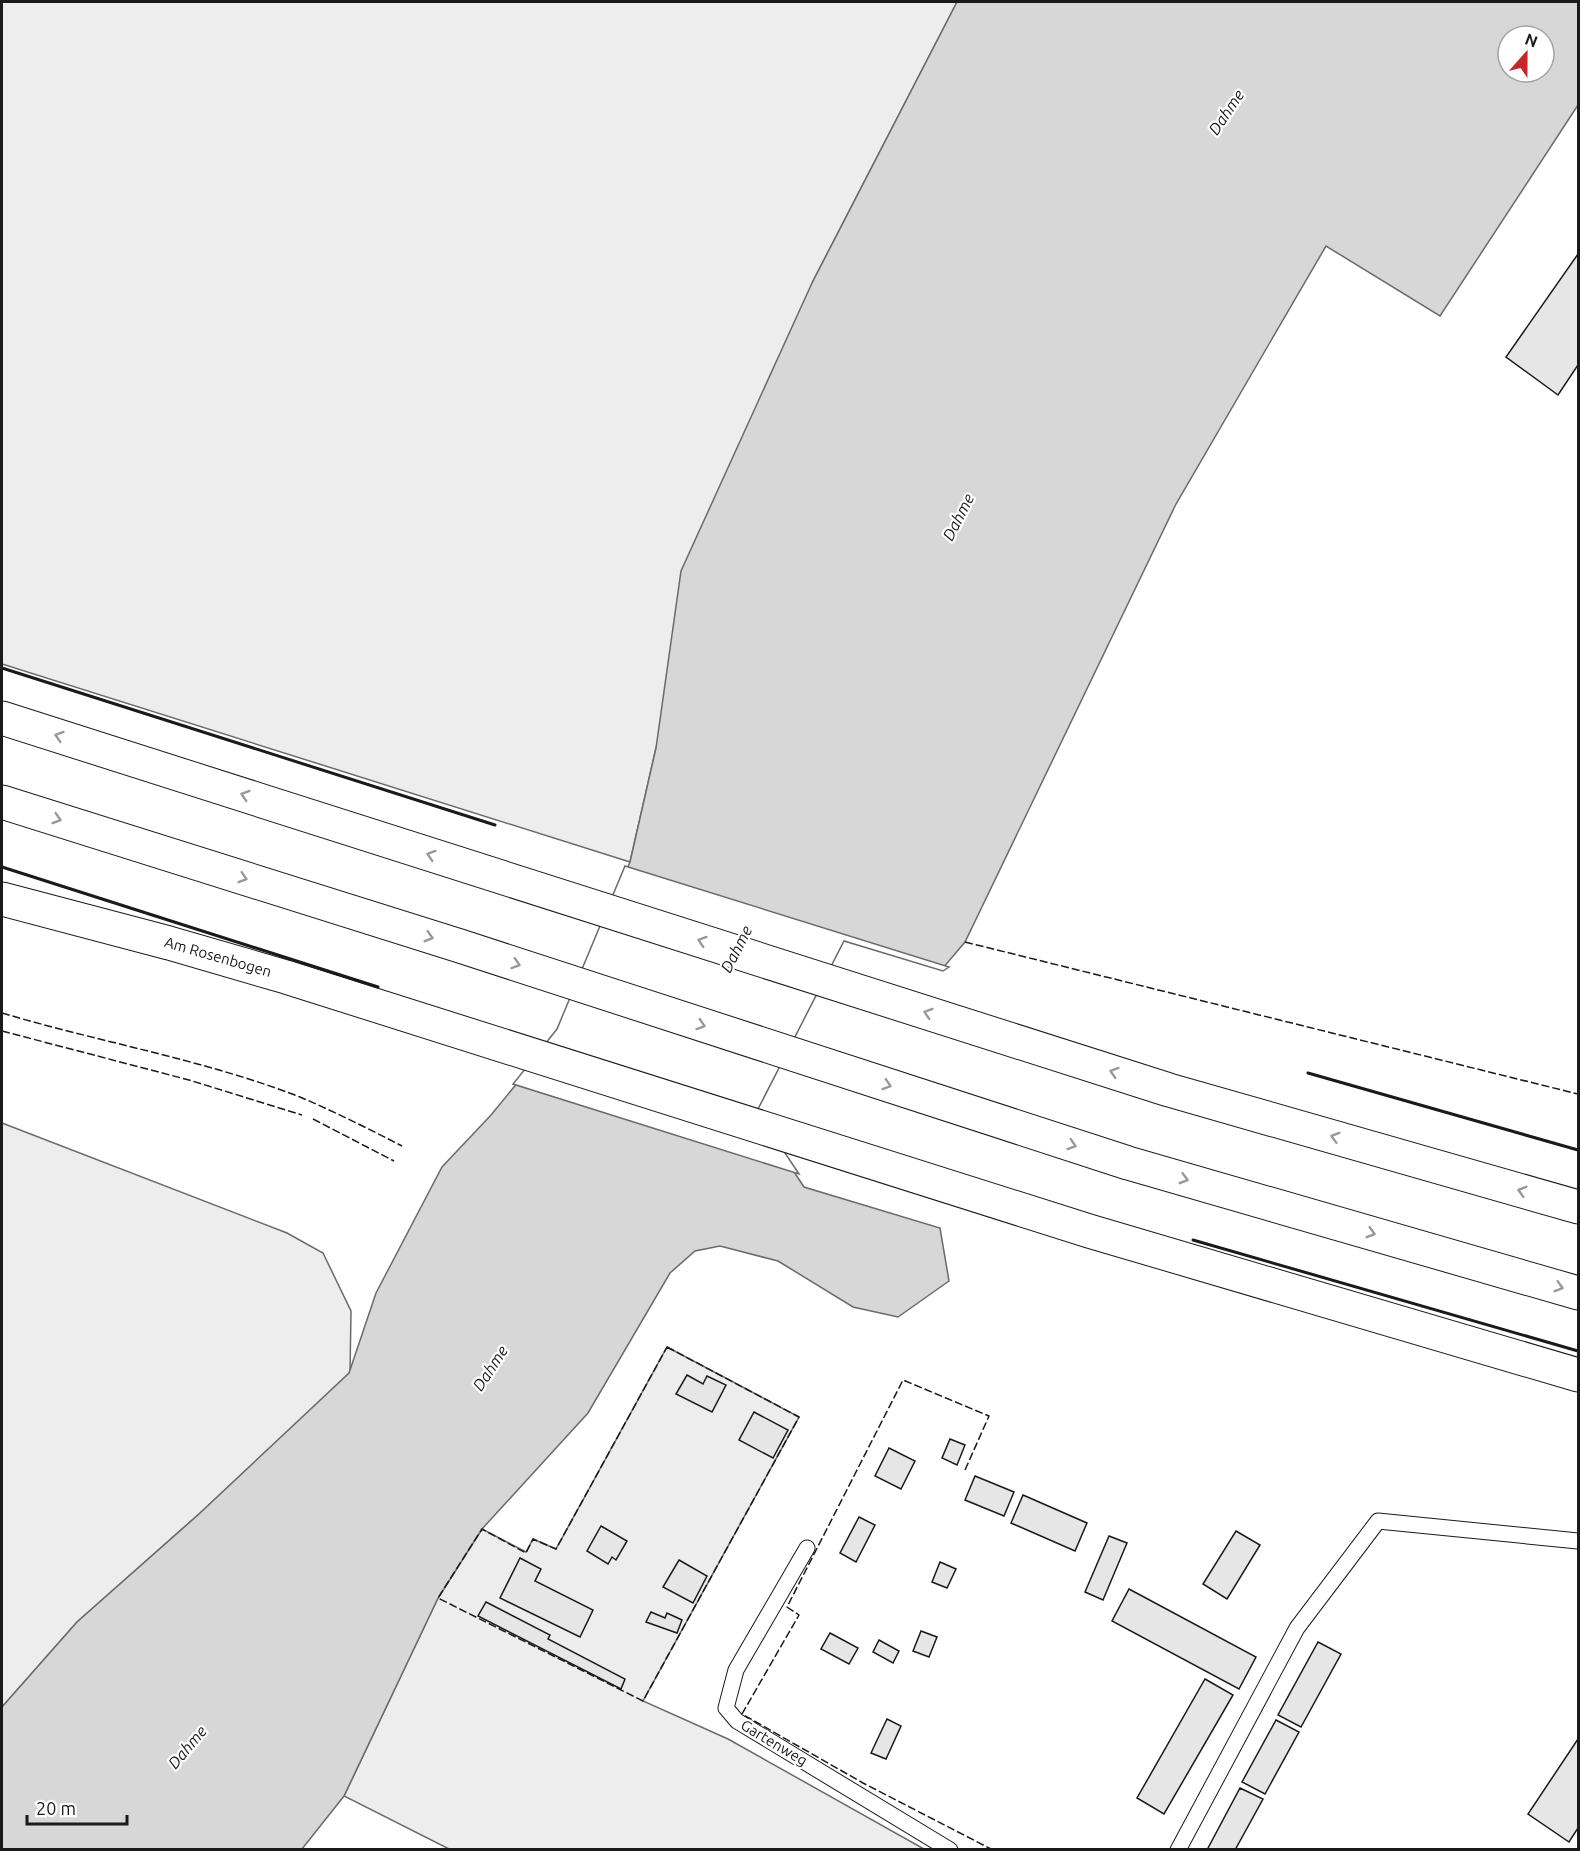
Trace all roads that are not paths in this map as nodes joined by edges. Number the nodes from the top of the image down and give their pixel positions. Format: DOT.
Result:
graph roads {
  1 [pos="2,718"];
  2 [pos="2,802"];
  3 [pos="2,899"];
  4 [pos="1578,1207"];
  5 [pos="1578,1293"];
  6 [pos="1578,1375"];
  7 [pos="1578,1541"];
  8 [pos="807,1548"];
  9 [pos="950,1850"];
  10 [pos="1178,1850"];
  4 -- 1 [label="main road, one-way"];
  2 -- 5 [label="main road, one-way"];
  3 -- 6 [label="main road, Am Rosenbogen"];
  7 -- 10 [label="lane"];
  8 -- 9 [label="lane, Gartenweg"];
}
